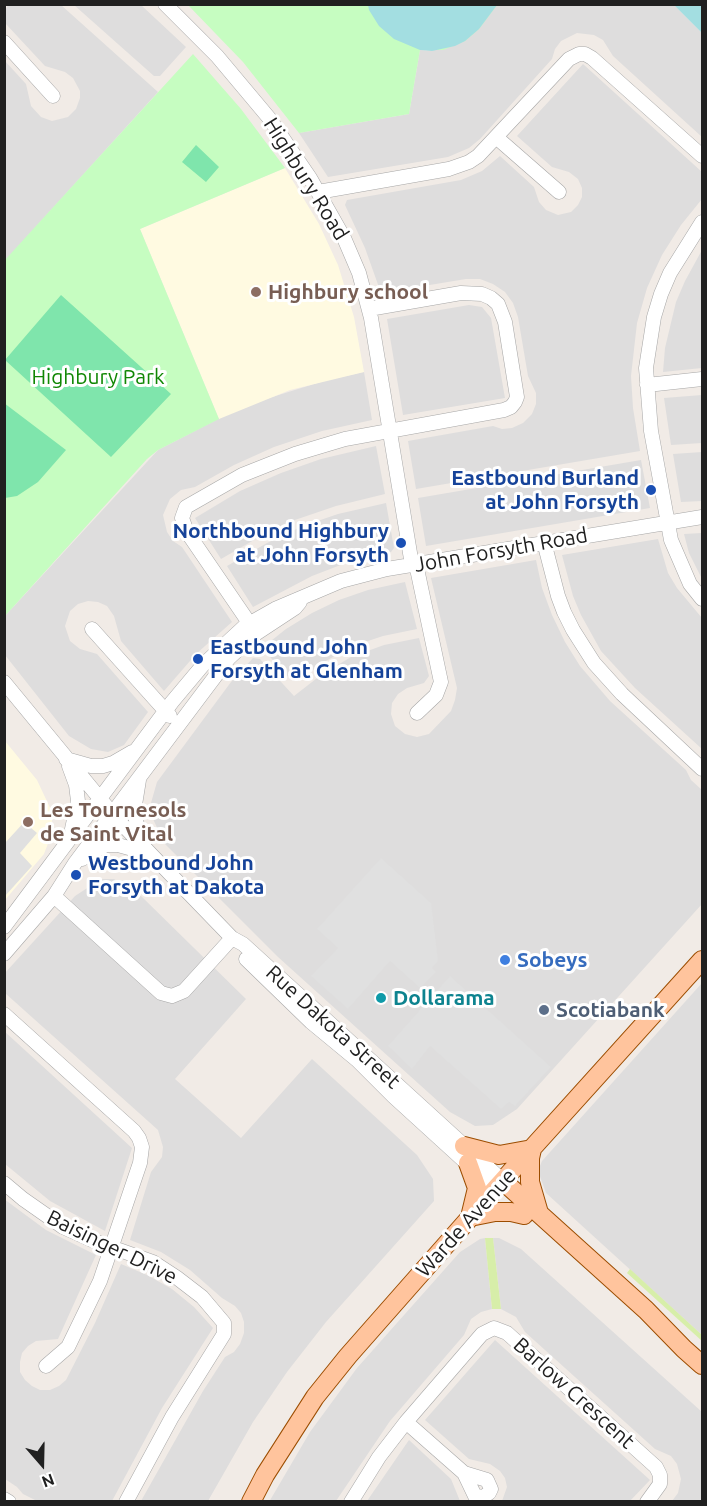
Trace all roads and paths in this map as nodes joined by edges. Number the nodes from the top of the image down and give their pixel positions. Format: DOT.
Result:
graph roads {
  1 [pos="165,4"];
  2 [pos="4,42"];
  3 [pos="53,96"];
  4 [pos="496,136"];
  5 [pos="702,156"];
  6 [pos="318,192"];
  7 [pos="560,192"];
  8 [pos="702,222"];
  9 [pos="369,309"];
  10 [pos="702,379"];
  11 [pos="646,385"];
  12 [pos="390,431"];
  13 [pos="702,516"];
  14 [pos="667,522"];
  15 [pos="544,542"];
  16 [pos="414,564"];
  17 [pos="702,598"];
  18 [pos="253,628"];
  19 [pos="92,629"];
  20 [pos="4,682"];
  21 [pos="417,713"];
  22 [pos="169,714"];
  23 [pos="138,747"];
  24 [pos="66,759"];
  25 [pos="702,769"];
  26 [pos="140,776"];
  27 [pos="100,798"];
  28 [pos="112,813"];
  29 [pos="69,840"];
  30 [pos="151,855"];
  31 [pos="75,863"];
  32 [pos="54,896"];
  33 [pos="4,927"];
  34 [pos="232,938"];
  35 [pos="4,954"];
  36 [pos="702,960"];
  37 [pos="4,1014"];
  38 [pos="532,1149"];
  39 [pos="466,1154"];
  40 [pos="4,1183"];
  41 [pos="499,1185"];
  42 [pos="532,1215"];
  43 [pos="470,1217"];
  44 [pos="112,1247"];
  45 [pos="702,1365"];
  46 [pos="46,1366"];
  47 [pos="406,1422"];
  48 [pos="465,1473"];
  49 [pos="4,1499"];
  50 [pos="9,1502"];
  51 [pos="126,1502"];
  52 [pos="251,1502"];
  53 [pos="351,1502"];
  54 [pos="647,1502"];
  1 -- 6 [label="street, Highbury Road"];
  2 -- 3 [label="street"];
  4 -- 5 [label="street"];
  4 -- 6 [label="street"];
  4 -- 7 [label="street"];
  6 -- 9 [label="street, Highbury Road"];
  8 -- 11 [label="street"];
  9 -- 12 [label="street, Highbury Road"];
  9 -- 12 [label="street"];
  10 -- 11 [label="street"];
  11 -- 14 [label="street"];
  12 -- 16 [label="street, Highbury Road"];
  12 -- 18 [label="street"];
  13 -- 14 [label="street, John Forsyth Road"];
  14 -- 15 [label="street, John Forsyth Road"];
  14 -- 17 [label="street"];
  15 -- 16 [label="street, John Forsyth Road"];
  15 -- 25 [label="street"];
  16 -- 18 [label="street, John Forsyth Road"];
  16 -- 21 [label="street, Highbury Road"];
  18 -- 22 [label="street, John Forsyth Road"];
  18 -- 26 [label="street, John Forsyth Road"];
  19 -- 22 [label="street"];
  20 -- 24 [label="street"];
  22 -- 23 [label="street, John Forsyth Road"];
  23 -- 24 [label="street"];
  23 -- 27 [label="street, John Forsyth Road"];
  24 -- 27 [label="street"];
  24 -- 29 [label="street"];
  26 -- 28 [label="street, John Forsyth Road"];
  26 -- 30 [label="street"];
  27 -- 28 [label="street"];
  27 -- 29 [label="street, John Forsyth Road"];
  28 -- 30 [label="street"];
  28 -- 31 [label="street, John Forsyth Road"];
  29 -- 33 [label="street, John Forsyth Road"];
  30 -- 31 [label="street"];
  30 -- 34 [label="street, Rue Dakota Street"];
  31 -- 32 [label="street, John Forsyth Road"];
  32 -- 34 [label="street"];
  32 -- 35 [label="street, John Forsyth Road"];
  34 -- 39 [label="street, Rue Dakota Street"];
  36 -- 38 [label="main road, Warde Avenue"];
  37 -- 44 [label="street"];
  38 -- 39 [label="main road"];
  38 -- 41 [label="main road, Warde Avenue"];
  38 -- 42 [label="main road"];
  39 -- 41 [label="street, Rue Dakota Street"];
  39 -- 43 [label="main road"];
  40 -- 44 [label="street, Baisinger Drive"];
  41 -- 42 [label="main road"];
  41 -- 43 [label="main road, Warde Avenue"];
  42 -- 43 [label="main road"];
  42 -- 45 [label="main road"];
  43 -- 52 [label="main road, Warde Avenue"];
  44 -- 46 [label="street"];
  44 -- 51 [label="street, Baisinger Drive"];
  47 -- 48 [label="street"];
  47 -- 53 [label="street, Barlow Crescent"];
  47 -- 54 [label="street, Barlow Crescent"];
  49 -- 50 [label="street"];
}
